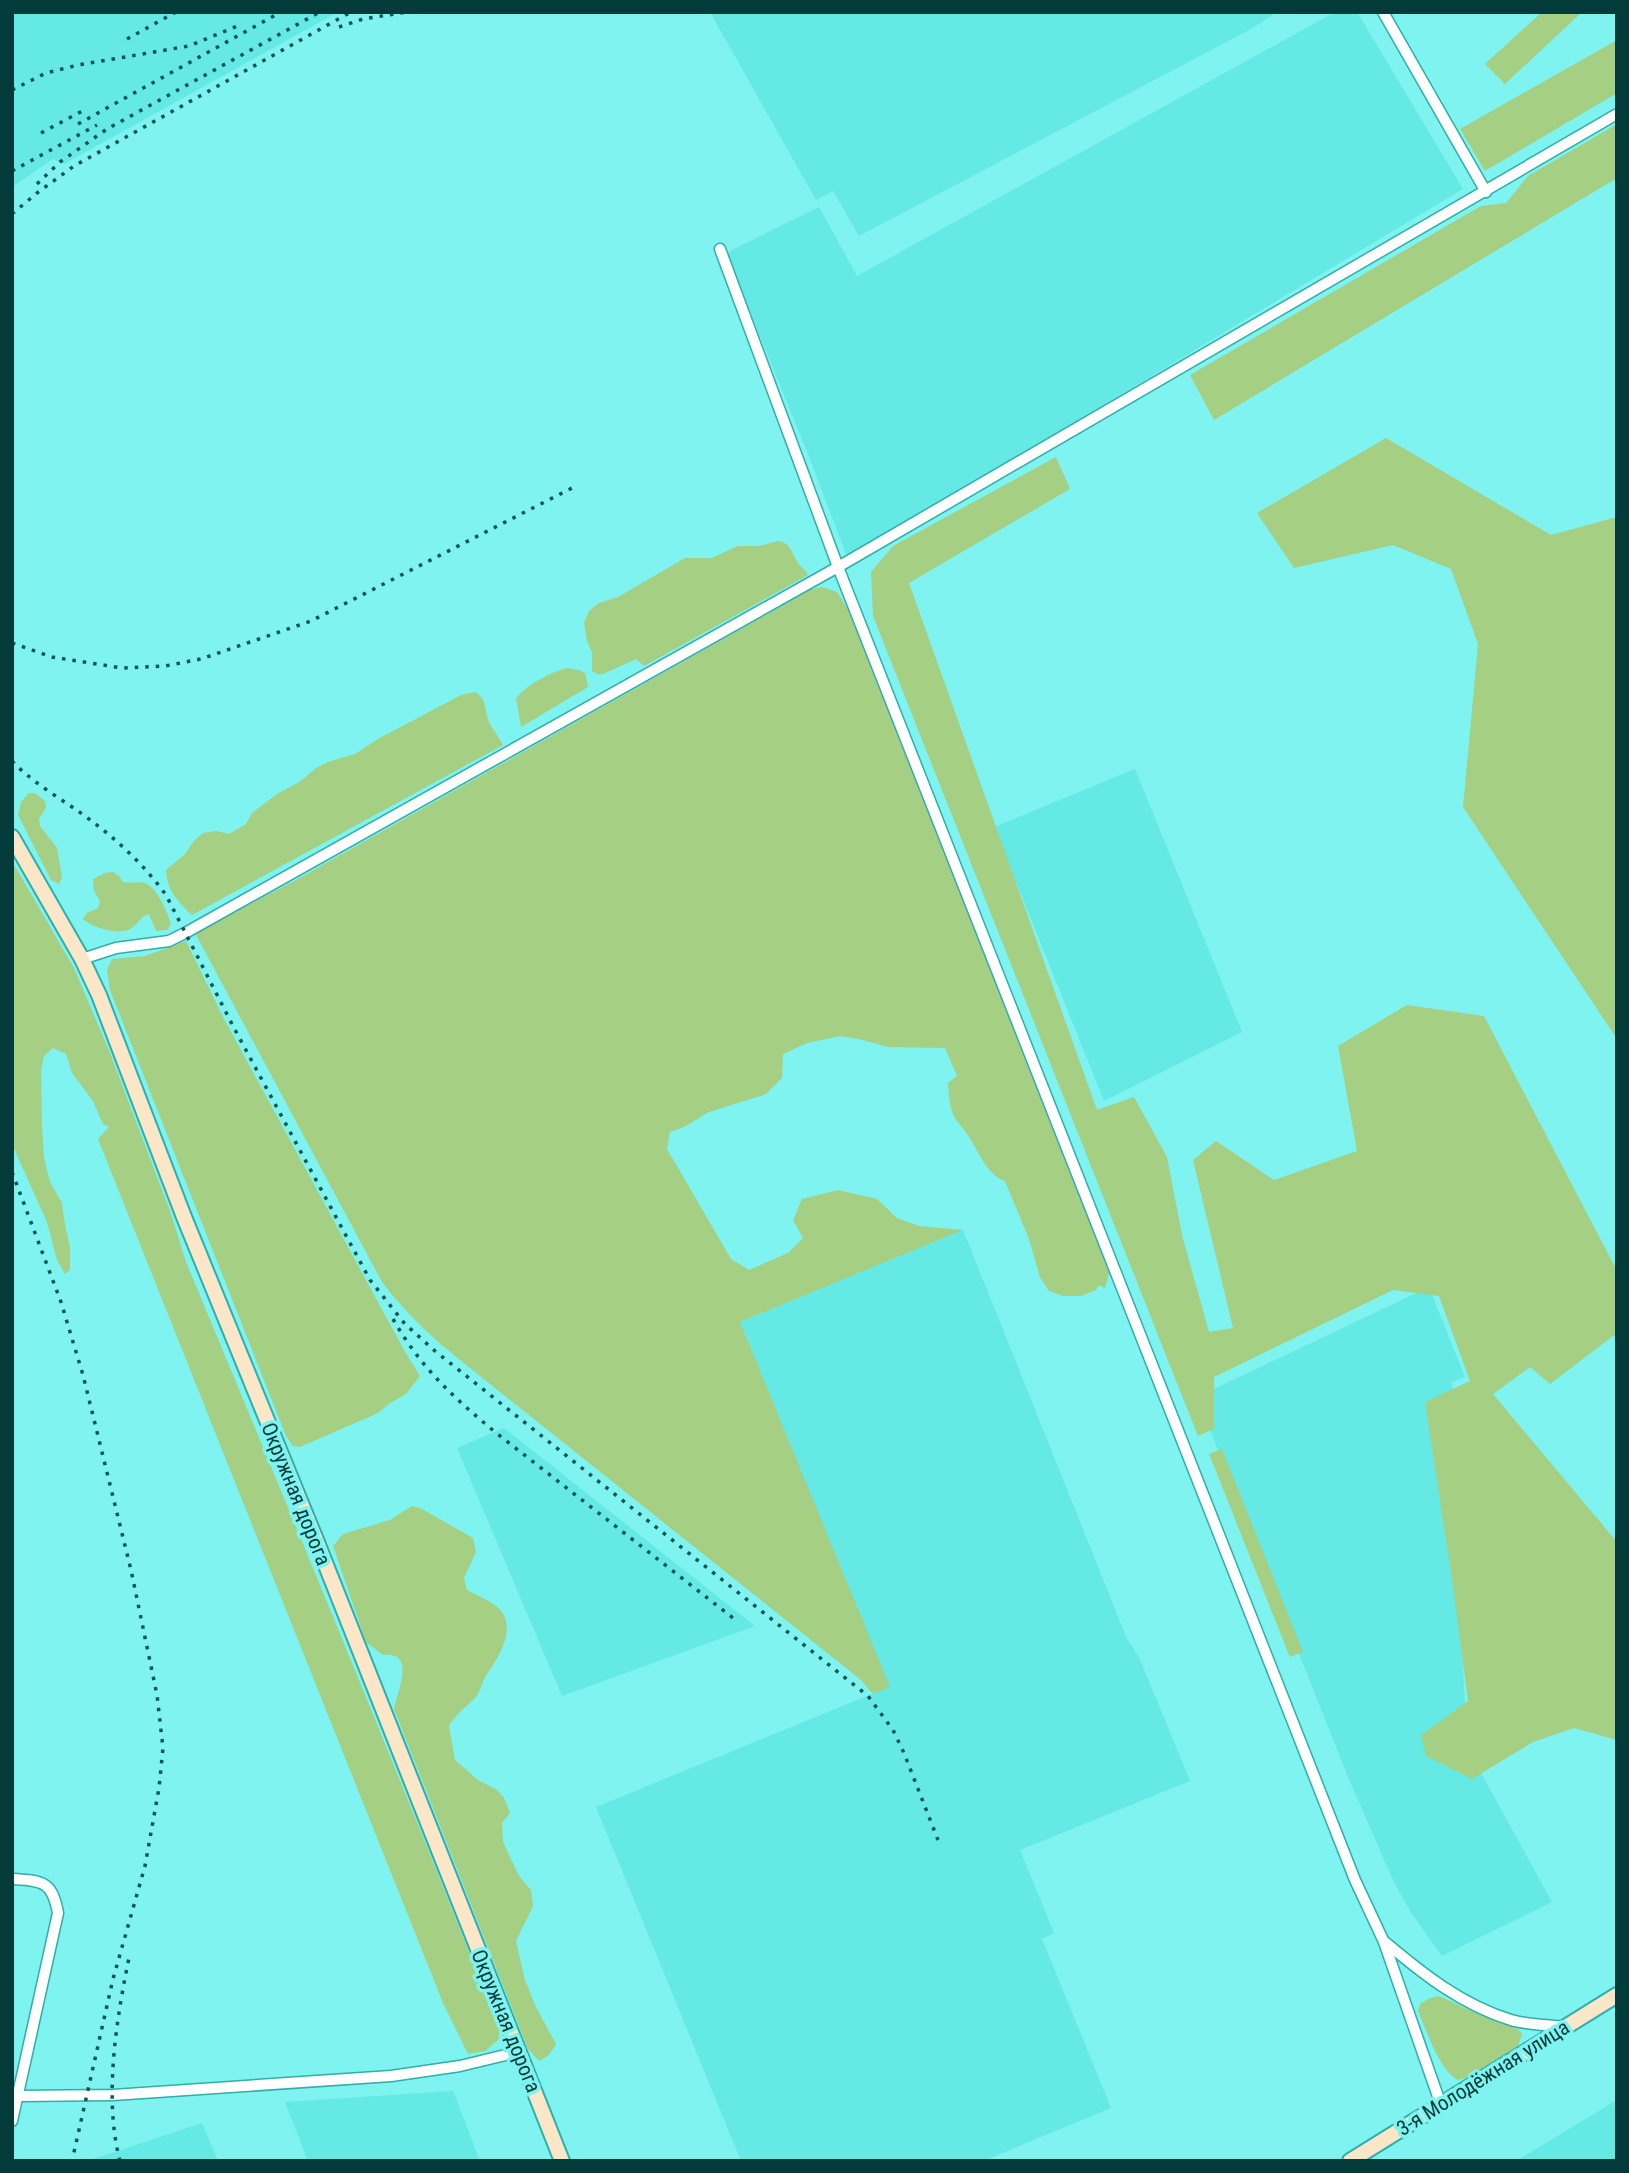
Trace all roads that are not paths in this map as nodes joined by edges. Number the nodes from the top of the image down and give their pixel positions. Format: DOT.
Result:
graph roads {
  1 [pos="1382,12"];
  2 [pos="1617,114"];
  3 [pos="1486,192"];
  4 [pos="720,249"];
  5 [pos="838,567"];
  6 [pos="12,837"];
  7 [pos="82,959"];
  8 [pos="12,1879"];
  9 [pos="1384,1942"];
  10 [pos="1617,1995"];
  11 [pos="1566,2027"];
  12 [pos="518,2052"];
  13 [pos="18,2096"];
  14 [pos="1441,2105"];
  15 [pos="12,2121"];
  16 [pos="562,2161"];
  17 [pos="1350,2161"];
  1 -- 3 [label="street"];
  2 -- 3 [label="street"];
  3 -- 5 [label="street"];
  4 -- 5 [label="street"];
  5 -- 7 [label="street"];
  5 -- 9 [label="street"];
  6 -- 7 [label="main road, Окружная дорога"];
  7 -- 12 [label="main road, Окружная дорога"];
  8 -- 13 [label="street"];
  9 -- 11 [label="street"];
  9 -- 14 [label="street"];
  10 -- 11 [label="main road, 3-я Молодёжная улица"];
  11 -- 14 [label="main road, 3-я Молодёжная улица"];
  12 -- 13 [label="street"];
  12 -- 16 [label="main road, Окружная дорога"];
  13 -- 15 [label="street"];
  14 -- 17 [label="main road, 3-я Молодёжная улица"];
}
